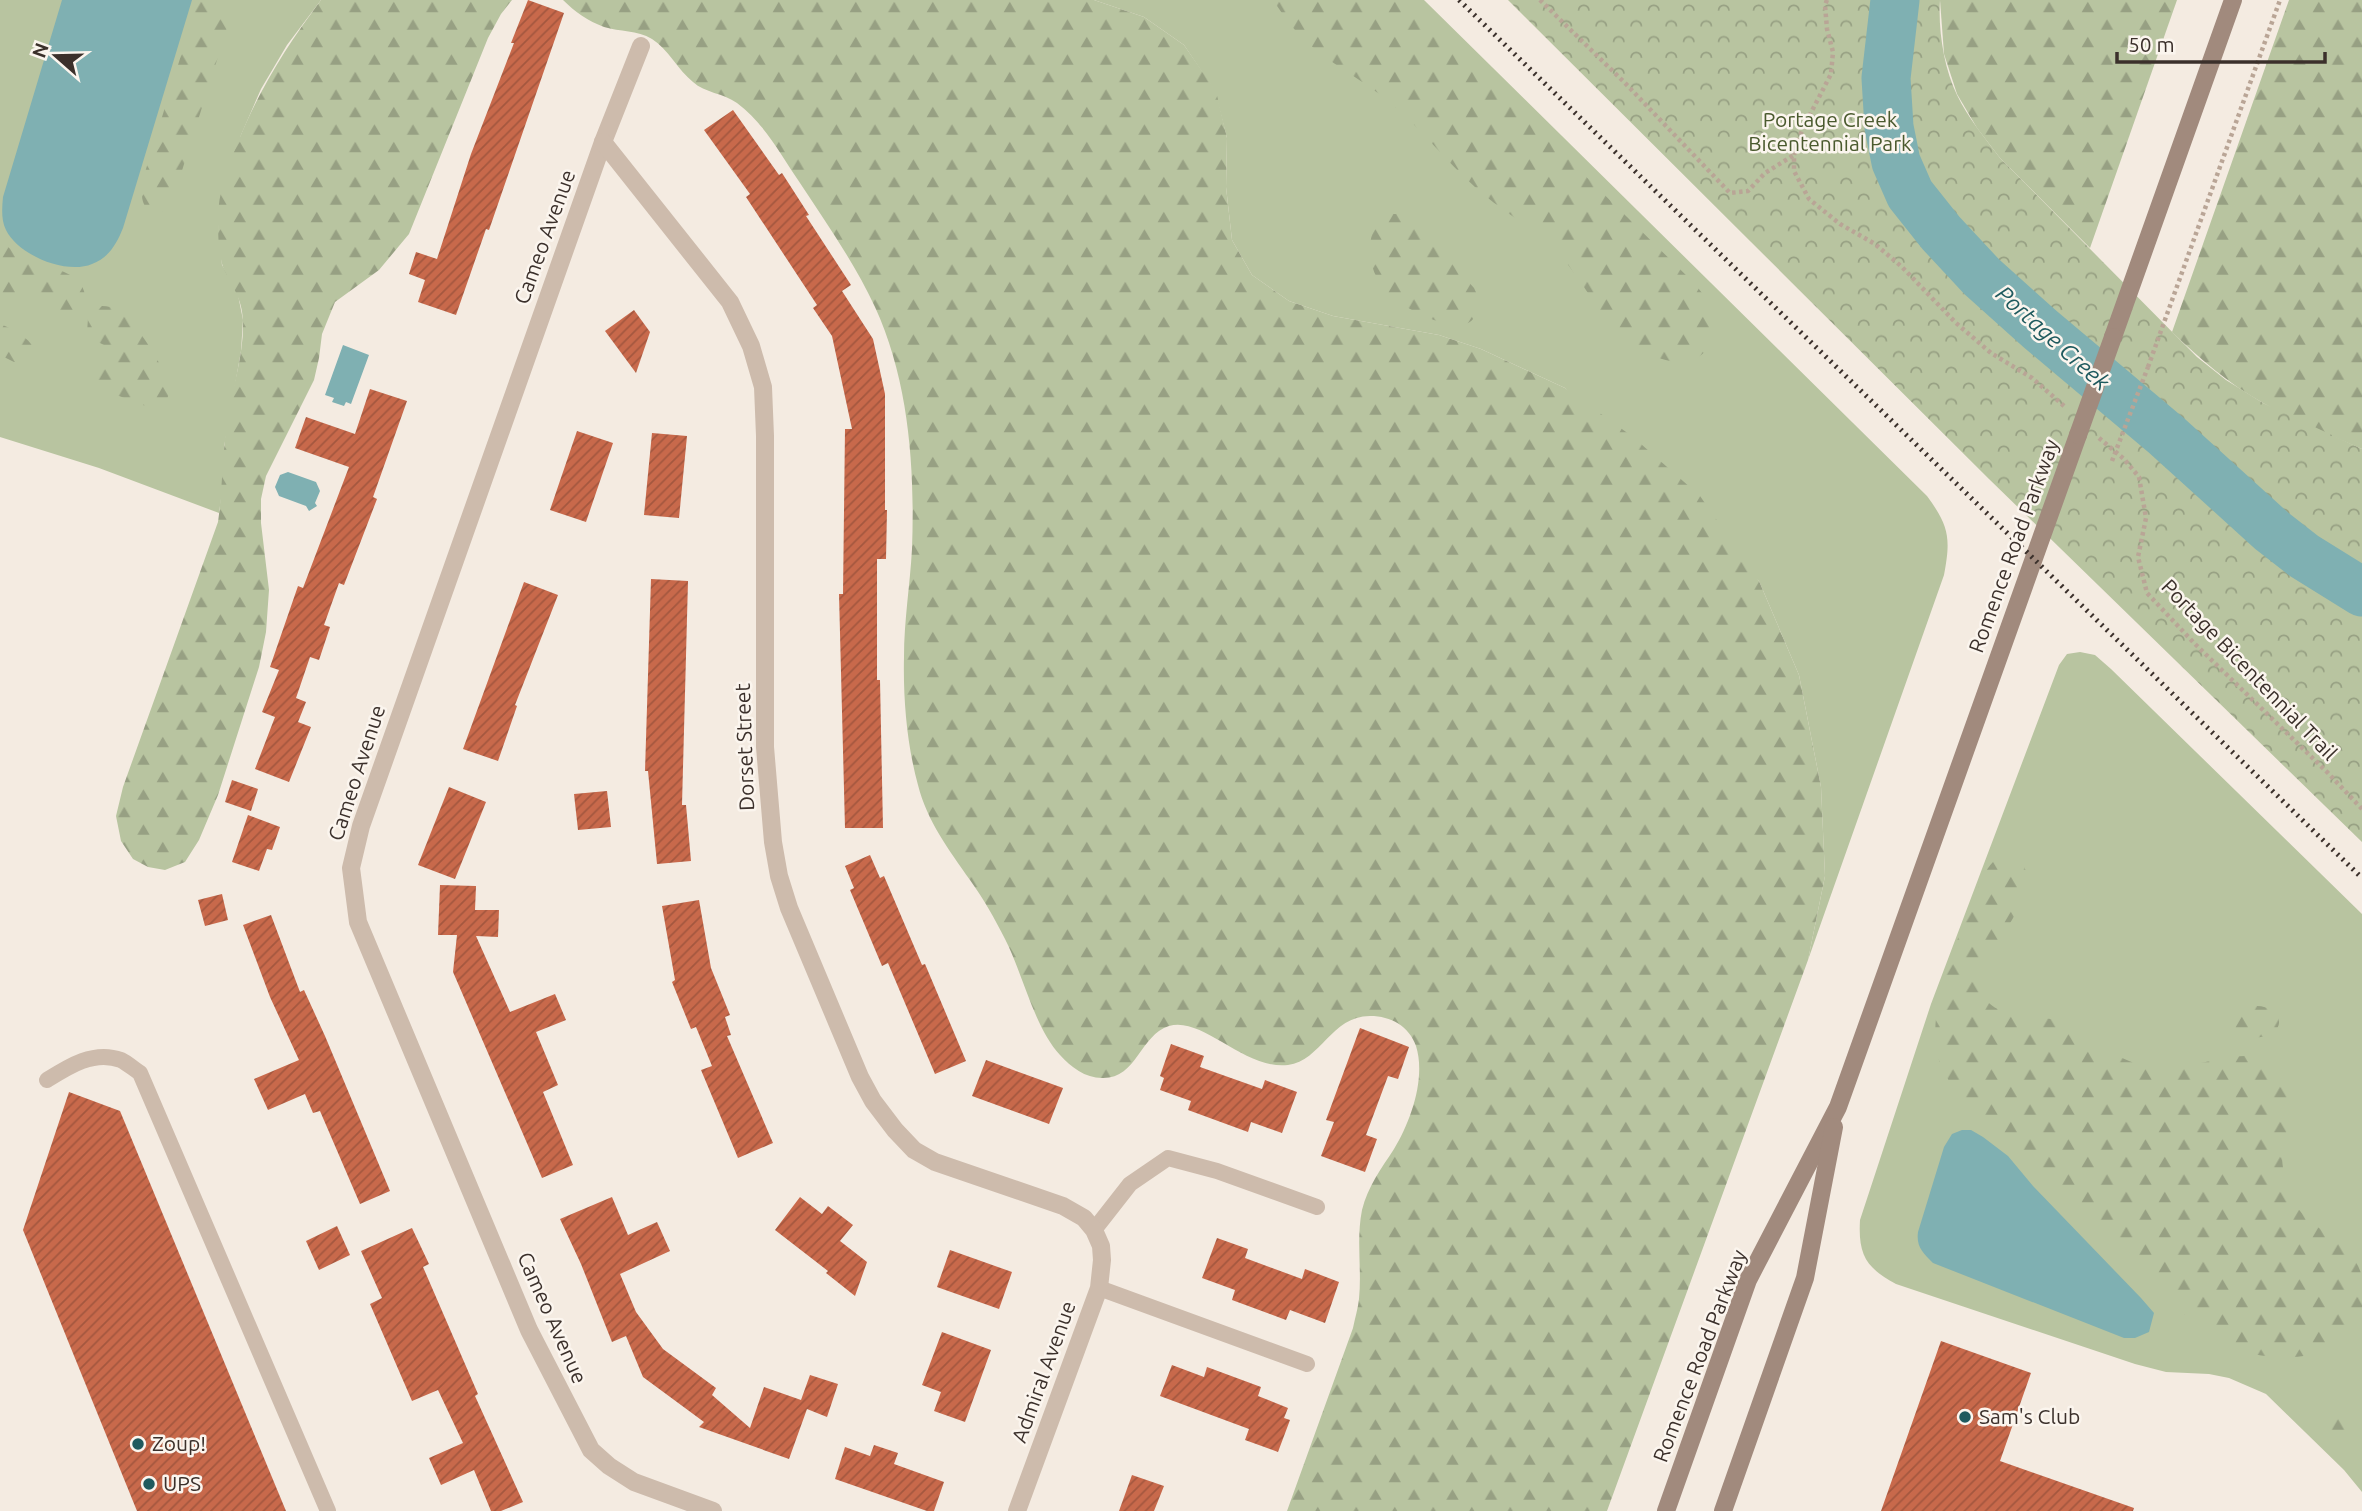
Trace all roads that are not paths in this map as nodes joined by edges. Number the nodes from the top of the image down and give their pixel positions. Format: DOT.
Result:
graph roads {
  1 [pos="2233,0"];
  2 [pos="641,46"];
  3 [pos="603,142"];
  4 [pos="47,1080"];
  5 [pos="1838,1107"];
  6 [pos="1317,1207"];
  7 [pos="1098,1238"];
  8 [pos="1099,1288"];
  9 [pos="1307,1364"];
  10 [pos="328,1511"];
  11 [pos="713,1511"];
  12 [pos="1017,1511"];
  13 [pos="1666,1511"];
  14 [pos="1723,1511"];
  1 -- 5 [label="street, Romence Road Parkway, bridge"];
  2 -- 3 [label="street, Cameo Avenue"];
  3 -- 7 [label="street, Dorset Street"];
  3 -- 11 [label="street, Cameo Avenue"];
  4 -- 10 [label="lane"];
  5 -- 13 [label="street, Romence Road Parkway"];
  5 -- 14 [label="street, Romence Road Parkway"];
  6 -- 7 [label="lane"];
  7 -- 8 [label="street, Admiral Avenue"];
  8 -- 9 [label="lane"];
  8 -- 12 [label="street, Admiral Avenue"];
}
